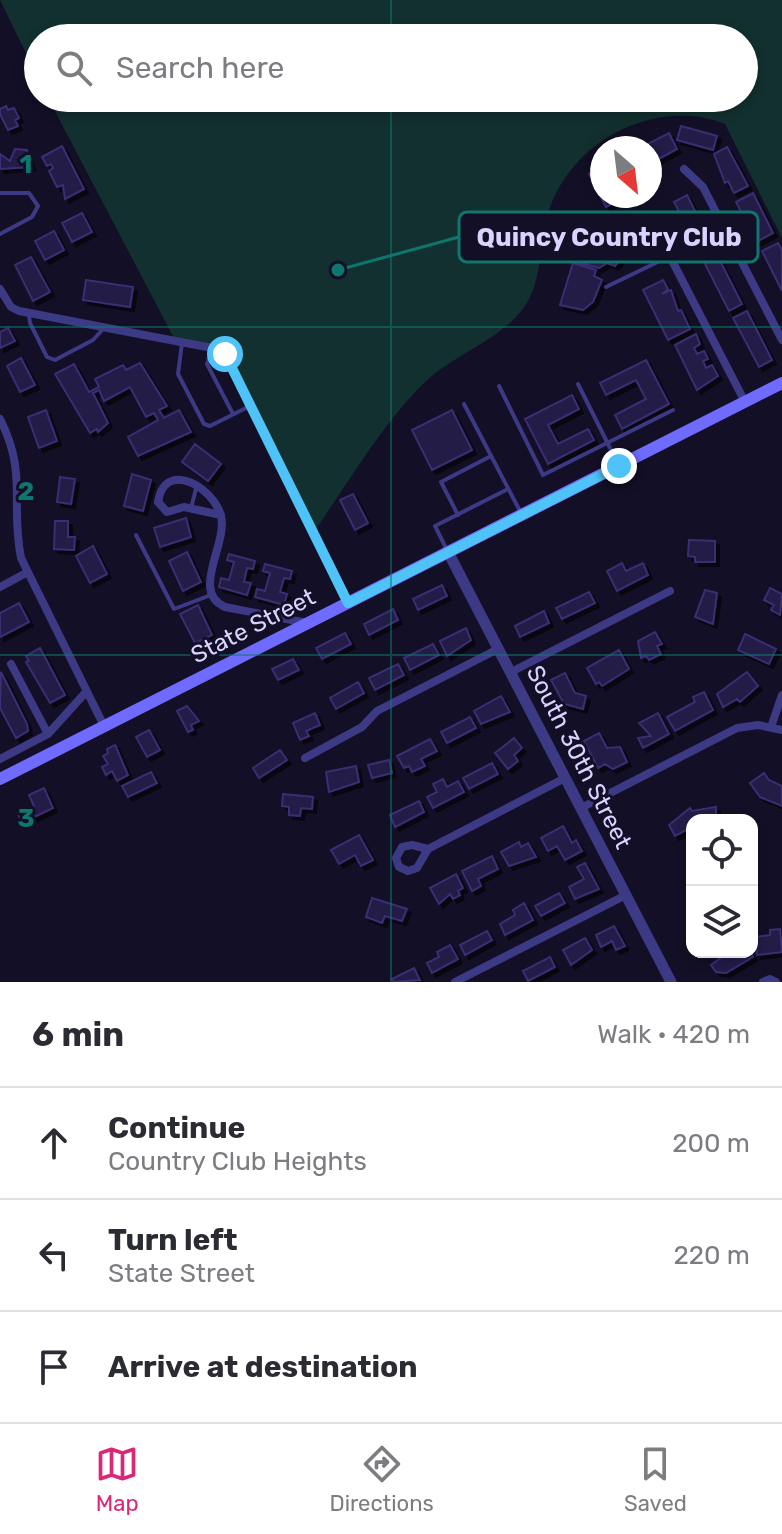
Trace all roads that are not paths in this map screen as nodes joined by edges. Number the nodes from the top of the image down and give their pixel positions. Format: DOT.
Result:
graph roads {
  1 [pos="684,169"];
  2 [pos="0,193"];
  3 [pos="649,216"];
  4 [pos="0,234"];
  5 [pos="670,256"];
  6 [pos="606,287"];
  7 [pos="0,289"];
  8 [pos="29,313"];
  9 [pos="104,328"];
  10 [pos="782,340"];
  11 [pos="182,343"];
  12 [pos="212,348"];
  13 [pos="782,383"];
  14 [pos="578,384"];
  15 [pos="499,386"];
  16 [pos="745,402"];
  17 [pos="464,404"];
  18 [pos="252,405"];
  19 [pos="673,410"];
  20 [pos="233,414"];
  21 [pos="0,419"];
  22 [pos="608,443"];
  23 [pos="491,456"];
  24 [pos="619,466"];
  25 [pos="197,483"];
  26 [pos="508,489"];
  27 [pos="191,508"];
  28 [pos="221,515"];
  29 [pos="458,515"];
  30 [pos="522,515"];
  31 [pos="136,535"];
  32 [pos="448,552"];
  33 [pos="26,573"];
  34 [pos="0,587"];
  35 [pos="670,591"];
  36 [pos="211,595"];
  37 [pos="348,603"];
  38 [pos="307,623"];
  39 [pos="498,649"];
  40 [pos="11,664"];
  41 [pos="511,672"];
  42 [pos="86,692"];
  43 [pos="782,695"];
  44 [pos="104,726"];
  45 [pos="771,727"];
  46 [pos="782,730"];
  47 [pos="48,734"];
  48 [pos="305,758"];
  49 [pos="0,759"];
  50 [pos="565,778"];
  51 [pos="0,779"];
  52 [pos="581,808"];
  53 [pos="428,849"];
  54 [pos="626,895"];
  55 [pos="455,982"];
  56 [pos="671,982"];
  57 [pos="763,982"];
  58 [pos="776,982"];
  1 -- 10 [label="street"];
  2 -- 4 [label="lane"];
  3 -- 5 [label="street"];
  5 -- 6 [label="lane"];
  5 -- 16 [label="street"];
  7 -- 8 [label="street"];
  8 -- 9 [label="street"];
  8 -- 9 [label="lane"];
  9 -- 11 [label="street"];
  11 -- 12 [label="street"];
  11 -- 20 [label="lane"];
  12 -- 18 [label="street"];
  12 -- 20 [label="lane"];
  13 -- 16 [label="main road, State Street"];
  14 -- 22 [label="lane"];
  15 -- 22 [label="lane"];
  16 -- 24 [label="main road, State Street"];
  17 -- 23 [label="lane"];
  18 -- 20 [label="lane"];
  18 -- 37 [label="street"];
  19 -- 22 [label="lane"];
  21 -- 33 [label="street"];
  22 -- 24 [label="lane"];
  23 -- 26 [label="lane"];
  23 -- 29 [label="lane"];
  24 -- 30 [label="main road, State Street"];
  25 -- 27 [label="lane"];
  25 -- 27 [label="street"];
  25 -- 28 [label="street"];
  26 -- 29 [label="lane"];
  26 -- 30 [label="lane"];
  27 -- 28 [label="street"];
  28 -- 36 [label="street"];
  29 -- 32 [label="lane"];
  30 -- 32 [label="main road, State Street"];
  31 -- 36 [label="lane"];
  32 -- 37 [label="main road, State Street"];
  32 -- 39 [label="street, South 30th Street"];
  33 -- 34 [label="street"];
  33 -- 42 [label="street"];
  35 -- 41 [label="street"];
  36 -- 38 [label="street"];
  37 -- 38 [label="main road, State Street"];
  38 -- 44 [label="main road, State Street"];
  39 -- 41 [label="street, South 30th Street"];
  39 -- 48 [label="street"];
  40 -- 47 [label="street"];
  41 -- 50 [label="street, South 30th Street"];
  42 -- 44 [label="street"];
  42 -- 47 [label="street"];
  43 -- 45 [label="street"];
  44 -- 51 [label="main road, State Street"];
  45 -- 46 [label="street"];
  45 -- 52 [label="street"];
  47 -- 49 [label="street"];
  50 -- 52 [label="street, South 30th Street"];
  50 -- 53 [label="street"];
  52 -- 54 [label="street, South 30th Street"];
  54 -- 55 [label="street"];
  54 -- 56 [label="street, South 30th Street"];
  57 -- 58 [label="street"];
}
